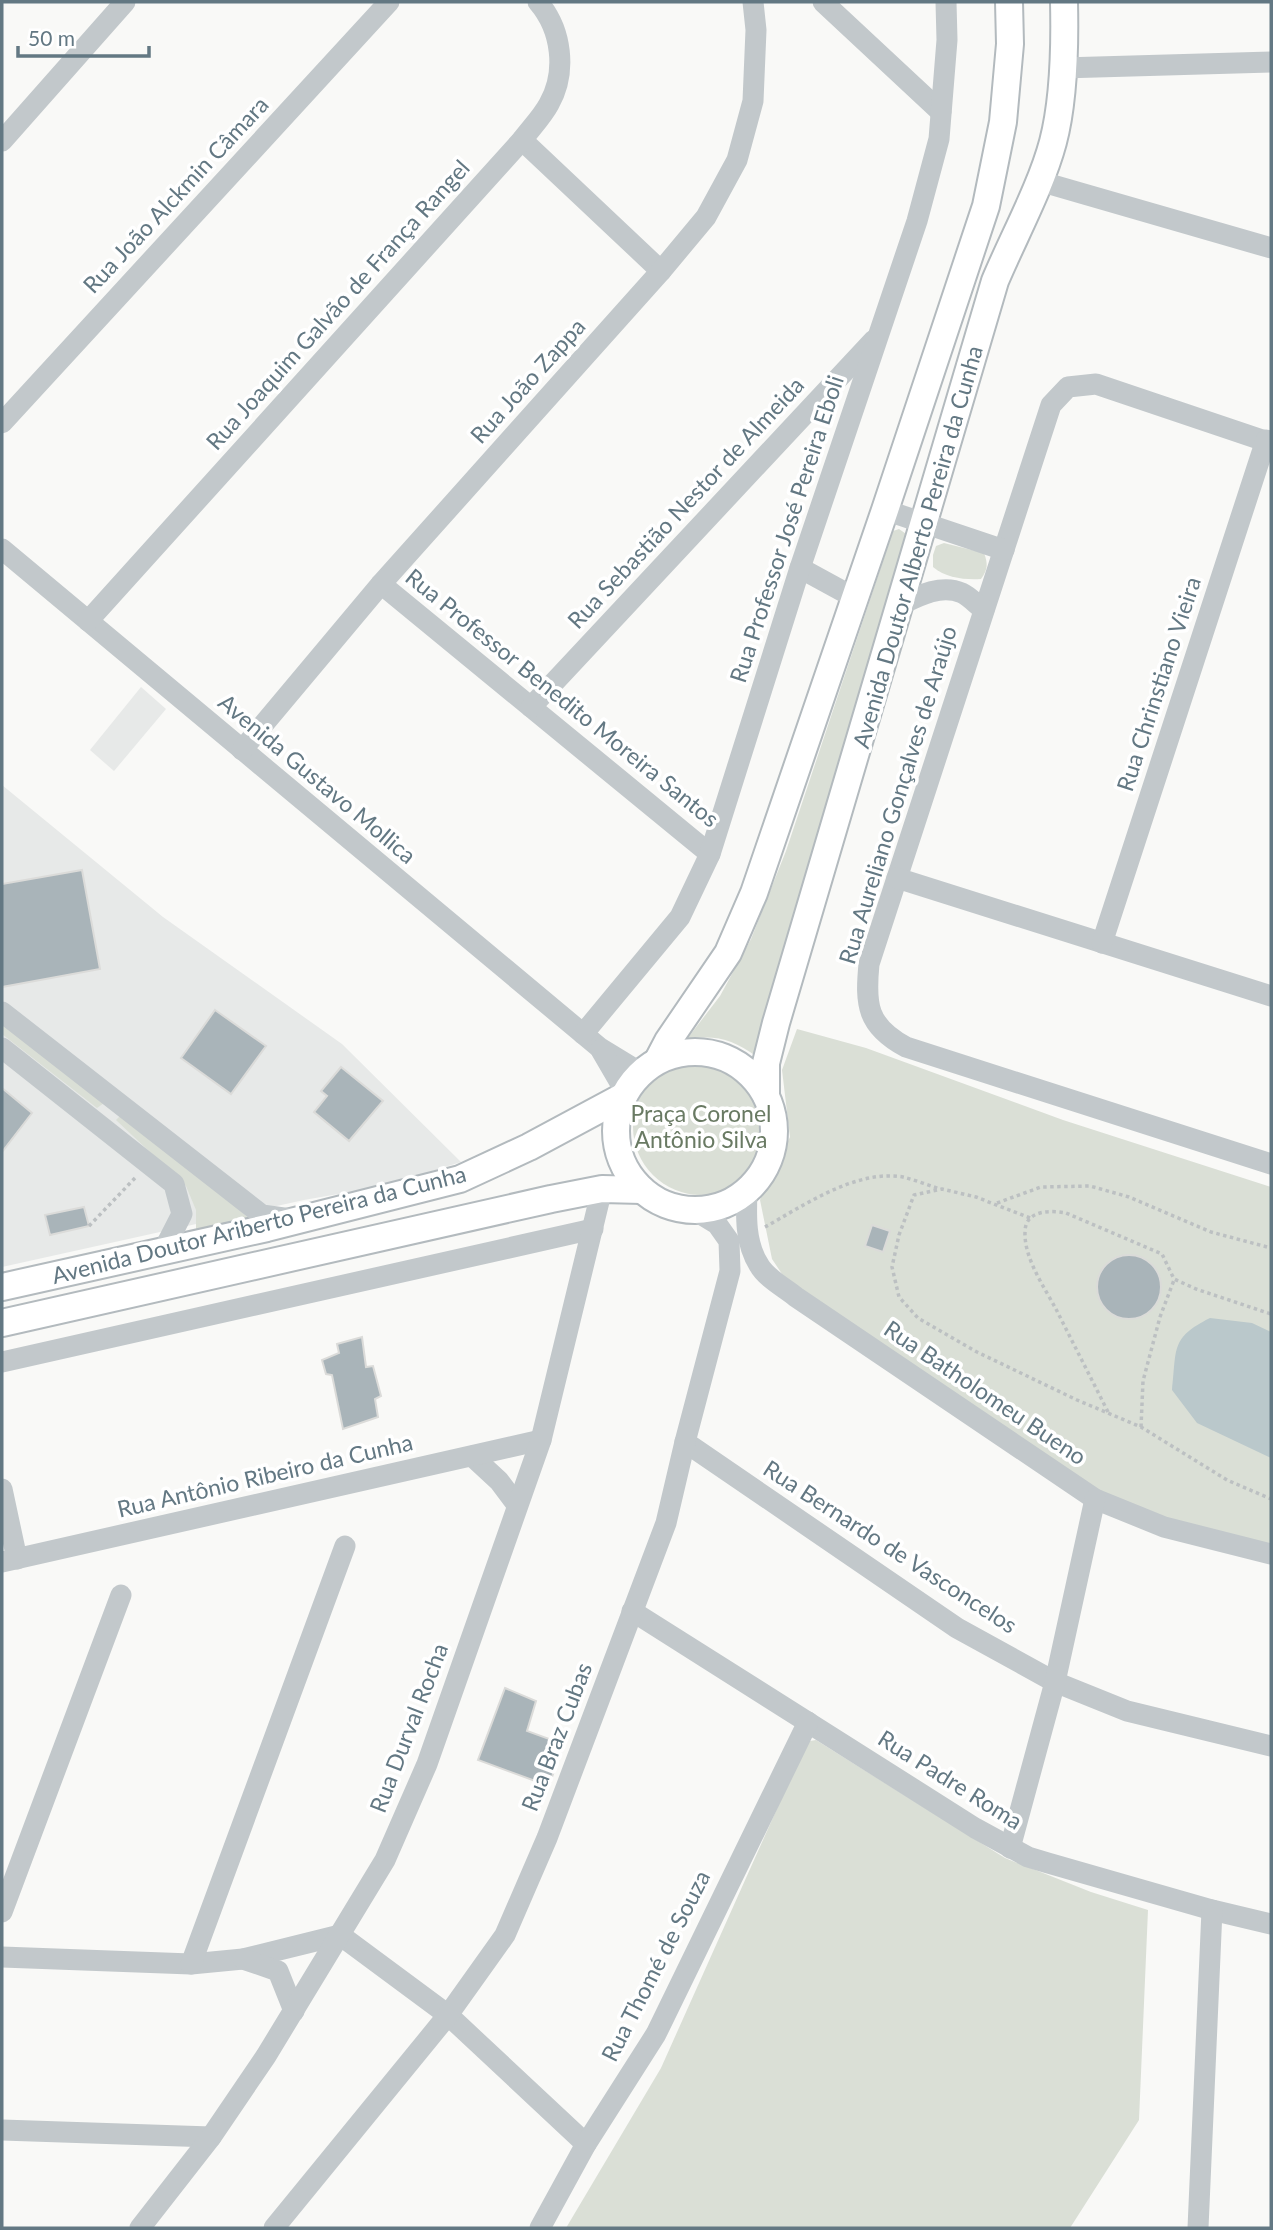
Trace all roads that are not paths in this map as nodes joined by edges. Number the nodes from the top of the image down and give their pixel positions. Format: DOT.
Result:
graph roads {
  1 [pos="125,2"];
  2 [pos="538,2"];
  3 [pos="753,2"];
  4 [pos="824,2"];
  5 [pos="946,2"];
  6 [pos="1009,2"];
  7 [pos="1064,2"];
  8 [pos="380,5"];
  9 [pos="1271,62"];
  10 [pos="1062,68"];
  11 [pos="941,112"];
  12 [pos="3,138"];
  13 [pos="523,140"];
  14 [pos="1039,181"];
  15 [pos="1271,248"];
  16 [pos="662,271"];
  17 [pos="878,335"];
  18 [pos="2,423"];
  19 [pos="1268,442"];
  20 [pos="885,510"];
  21 [pos="925,524"];
  22 [pos="2,549"];
  23 [pos="1004,550"];
  24 [pos="800,568"];
  25 [pos="381,584"];
  26 [pos="855,598"];
  27 [pos="902,604"];
  28 [pos="984,610"];
  29 [pos="88,621"];
  30 [pos="531,707"];
  31 [pos="242,750"];
  32 [pos="710,854"];
  33 [pos="897,878"];
  34 [pos="1102,943"];
  35 [pos="1271,996"];
  36 [pos="2,1012"];
  37 [pos="591,1041"];
  38 [pos="2,1048"];
  39 [pos="637,1080"];
  40 [pos="766,1095"];
  41 [pos="115,1100"];
  42 [pos="93,1120"];
  43 [pos="1271,1164"];
  44 [pos="603,1189"];
  45 [pos="642,1190"];
  46 [pos="747,1191"];
  47 [pos="694,1210"];
  48 [pos="297,1220"];
  49 [pos="593,1229"];
  50 [pos="163,1251"];
  51 [pos="772,1277"];
  52 [pos="2,1287"];
  53 [pos="723,1298"];
  54 [pos="2,1323"];
  55 [pos="2,1362"];
  56 [pos="541,1440"];
  57 [pos="685,1442"];
  58 [pos="472,1456"];
  59 [pos="2,1489"];
  60 [pos="1095,1499"];
  61 [pos="517,1505"];
  62 [pos="345,1546"];
  63 [pos="1271,1554"];
  64 [pos="10,1561"];
  65 [pos="121,1595"];
  66 [pos="632,1611"];
  67 [pos="1055,1682"];
  68 [pos="808,1722"];
  69 [pos="1271,1746"];
  70 [pos="1010,1848"];
  71 [pos="1212,1910"];
  72 [pos="2,1912"];
  73 [pos="1271,1924"];
  74 [pos="340,1935"];
  75 [pos="2,1957"];
  76 [pos="243,1959"];
  77 [pos="191,1964"];
  78 [pos="294,2011"];
  79 [pos="448,2015"];
  80 [pos="2,2130"];
  81 [pos="211,2137"];
  82 [pos="586,2144"];
  83 [pos="140,2228"];
  84 [pos="274,2228"];
  85 [pos="540,2228"];
  86 [pos="1198,2228"];
  1 -- 12 [label="street"];
  2 -- 13 [label="street, Rua Joaquim Galvão de França Rangel"];
  3 -- 16 [label="street, Rua João Zappa"];
  4 -- 11 [label="street"];
  5 -- 11 [label="street, Rua Professor José Pereira Eboli"];
  6 -- 20 [label="main road, Avenida Doutor Alberto Pereira da Cunha"];
  7 -- 10 [label="main road, Avenida Doutor Alberto Pereira da Cunha"];
  8 -- 18 [label="street, Rua João Alckmin Câmara"];
  9 -- 10 [label="street"];
  10 -- 14 [label="main road, Avenida Doutor Alberto Pereira da Cunha"];
  11 -- 17 [label="street, Rua Professor José Pereira Eboli"];
  13 -- 16 [label="street"];
  13 -- 29 [label="street, Rua Joaquim Galvão de França Rangel"];
  14 -- 15 [label="street"];
  14 -- 21 [label="main road, Avenida Doutor Alberto Pereira da Cunha"];
  16 -- 25 [label="street, Rua João Zappa"];
  17 -- 24 [label="street, Rua Professor José Pereira Eboli"];
  17 -- 30 [label="street, Rua Sebastião Nestor de Almeida"];
  19 -- 23 [label="street, Rua Aureliano Gonçalves de Araújo"];
  19 -- 34 [label="street, Rua Chrinstiano Vieira"];
  20 -- 21 [label="street"];
  20 -- 26 [label="main road, Avenida Doutor Alberto Pereira da Cunha"];
  21 -- 23 [label="street"];
  21 -- 27 [label="main road, Avenida Doutor Alberto Pereira da Cunha"];
  22 -- 29 [label="street, Avenida Gustavo Mollica"];
  23 -- 28 [label="street, Rua Aureliano Gonçalves de Araújo"];
  24 -- 26 [label="street"];
  24 -- 32 [label="street, Rua Professor José Pereira Eboli"];
  25 -- 30 [label="street, Rua Professor Benedito Moreira Santos"];
  25 -- 31 [label="street, Rua João Zappa"];
  26 -- 39 [label="main road, Avenida Doutor Alberto Pereira da Cunha"];
  27 -- 28 [label="street"];
  27 -- 40 [label="main road, Avenida Doutor Alberto Pereira da Cunha"];
  28 -- 33 [label="street, Rua Aureliano Gonçalves de Araújo"];
  29 -- 31 [label="street, Avenida Gustavo Mollica"];
  30 -- 32 [label="street, Rua Professor Benedito Moreira Santos"];
  31 -- 37 [label="street, Avenida Gustavo Mollica"];
  32 -- 37 [label="street, Rua Professor José Pereira Eboli"];
  33 -- 34 [label="street"];
  33 -- 43 [label="street, Rua Aureliano Gonçalves de Araújo"];
  34 -- 35 [label="street"];
  36 -- 41 [label="street"];
  37 -- 39 [label="street, Avenida Gustavo Mollica"];
  38 -- 42 [label="street"];
  39 -- 40 [label="main road"];
  39 -- 45 [label="main road"];
  39 -- 48 [label="main road, Avenida Doutor Ariberto Pereira da Cunha"];
  40 -- 46 [label="main road"];
  41 -- 42 [label="street"];
  41 -- 48 [label="street"];
  42 -- 50 [label="street"];
  44 -- 45 [label="main road, Avenida Doutor Ariberto Pereira da Cunha"];
  44 -- 49 [label="street, Rua Durval Rocha"];
  44 -- 54 [label="main road, Avenida Doutor Ariberto Pereira da Cunha"];
  45 -- 47 [label="main road"];
  46 -- 47 [label="main road"];
  46 -- 51 [label="street, Rua Batholomeu Bueno"];
  47 -- 53 [label="street, Rua Braz Cubas"];
  48 -- 50 [label="main road, Avenida Doutor Ariberto Pereira da Cunha"];
  49 -- 55 [label="street"];
  49 -- 56 [label="street, Rua Durval Rocha"];
  50 -- 52 [label="main road, Avenida Doutor Ariberto Pereira da Cunha"];
  51 -- 53 [label="street"];
  51 -- 60 [label="street, Rua Batholomeu Bueno"];
  53 -- 57 [label="street, Rua Braz Cubas"];
  56 -- 58 [label="street, Rua Antônio Ribeiro da Cunha"];
  56 -- 61 [label="street, Rua Durval Rocha"];
  57 -- 66 [label="street, Rua Braz Cubas"];
  57 -- 67 [label="street, Rua Bernardo de Vasconcelos"];
  58 -- 61 [label="street"];
  58 -- 64 [label="street, Rua Antônio Ribeiro da Cunha"];
  59 -- 64 [label="street"];
  60 -- 63 [label="street, Rua Batholomeu Bueno"];
  60 -- 67 [label="street"];
  61 -- 74 [label="street, Rua Durval Rocha"];
  62 -- 77 [label="street"];
  65 -- 72 [label="street"];
  66 -- 68 [label="street, Rua Padre Roma"];
  66 -- 79 [label="street, Rua Braz Cubas"];
  67 -- 69 [label="street, Rua Bernardo de Vasconcelos"];
  67 -- 70 [label="street"];
  68 -- 70 [label="street, Rua Padre Roma"];
  68 -- 82 [label="street, Rua Thomé de Souza"];
  70 -- 71 [label="street, Rua Padre Roma"];
  71 -- 73 [label="street, Rua Padre Roma"];
  71 -- 86 [label="street"];
  74 -- 76 [label="street"];
  74 -- 78 [label="street, Rua Durval Rocha"];
  74 -- 79 [label="street"];
  75 -- 77 [label="street"];
  76 -- 77 [label="street"];
  76 -- 78 [label="street"];
  78 -- 81 [label="street, Rua Durval Rocha"];
  79 -- 82 [label="street"];
  79 -- 84 [label="street, Rua Braz Cubas"];
  80 -- 81 [label="street"];
  81 -- 83 [label="street, Rua Durval Rocha"];
  82 -- 85 [label="street, Rua Thomé de Souza"];
}
